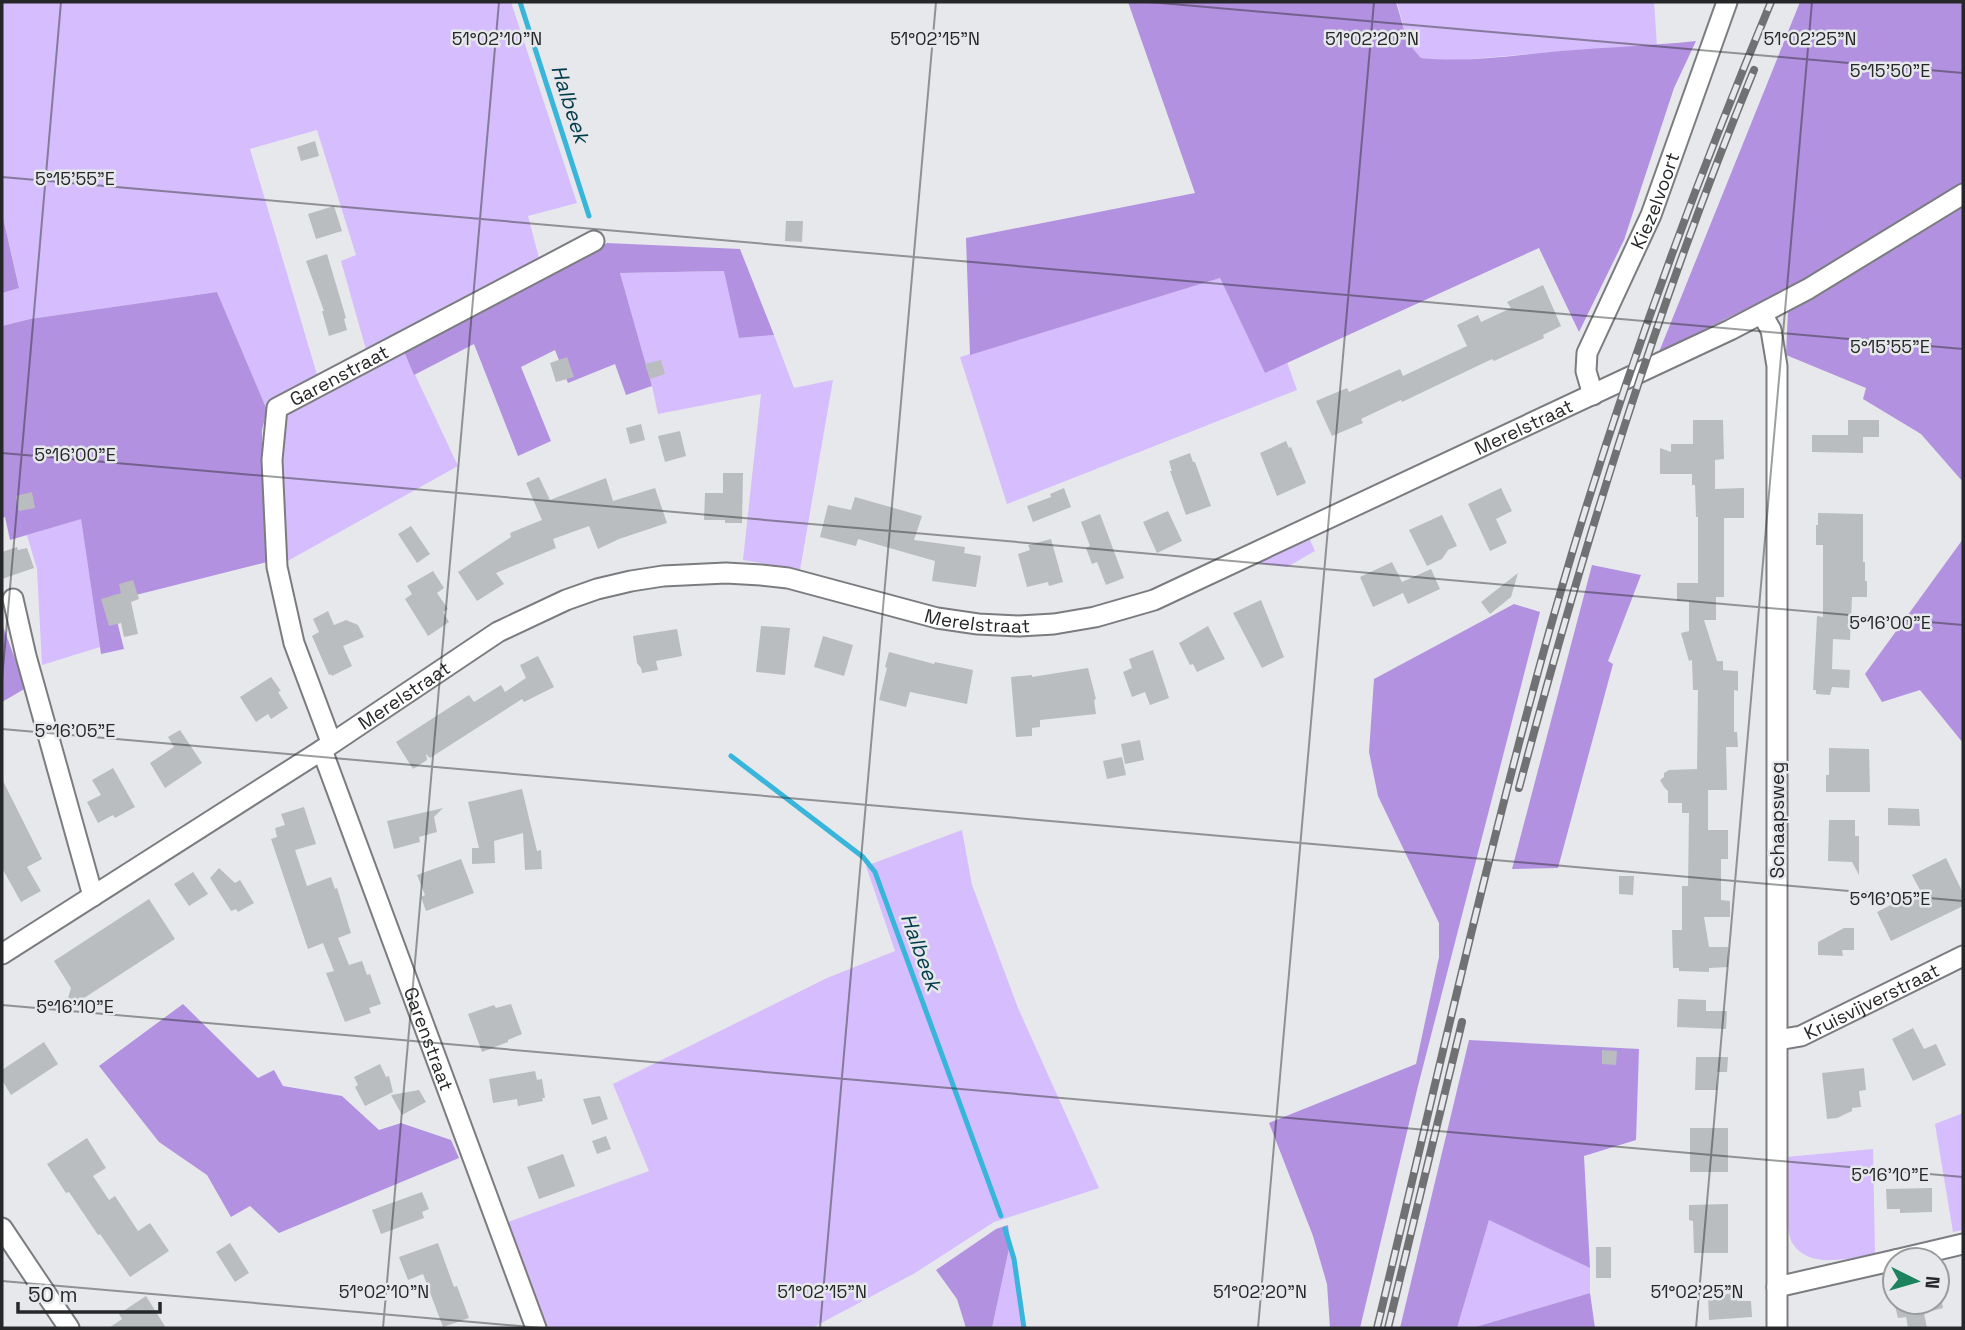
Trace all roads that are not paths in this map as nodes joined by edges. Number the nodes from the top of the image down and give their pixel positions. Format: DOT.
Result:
graph roads {
  1 [pos="1727,2"];
  2 [pos="1963,194"];
  3 [pos="594,241"];
  4 [pos="1762,314"];
  5 [pos="1593,395"];
  6 [pos="13,599"];
  7 [pos="326,746"];
  8 [pos="93,896"];
  9 [pos="2,954"];
  10 [pos="1963,956"];
  11 [pos="1778,1040"];
  12 [pos="2,1228"];
  13 [pos="1881,1263"];
  14 [pos="1777,1287"];
  15 [pos="69,1328"];
  16 [pos="536,1328"];
  17 [pos="1777,1328"];
  1 -- 5 [label="street, Kiezelvoort"];
  2 -- 4 [label="street, Merelstraat"];
  3 -- 7 [label="street, Garenstraat"];
  4 -- 5 [label="street, Merelstraat"];
  4 -- 11 [label="street, Schaapsweg"];
  5 -- 7 [label="street, Merelstraat"];
  6 -- 8 [label="street"];
  7 -- 8 [label="street, Merelstraat"];
  7 -- 16 [label="street, Garenstraat"];
  8 -- 9 [label="street, Merelstraat"];
  10 -- 11 [label="street, Kruisvijverstraat"];
  11 -- 14 [label="street, Schaapsweg"];
  12 -- 15 [label="street"];
  13 -- 14 [label="street"];
  14 -- 17 [label="street, Schaapsweg"];
}
